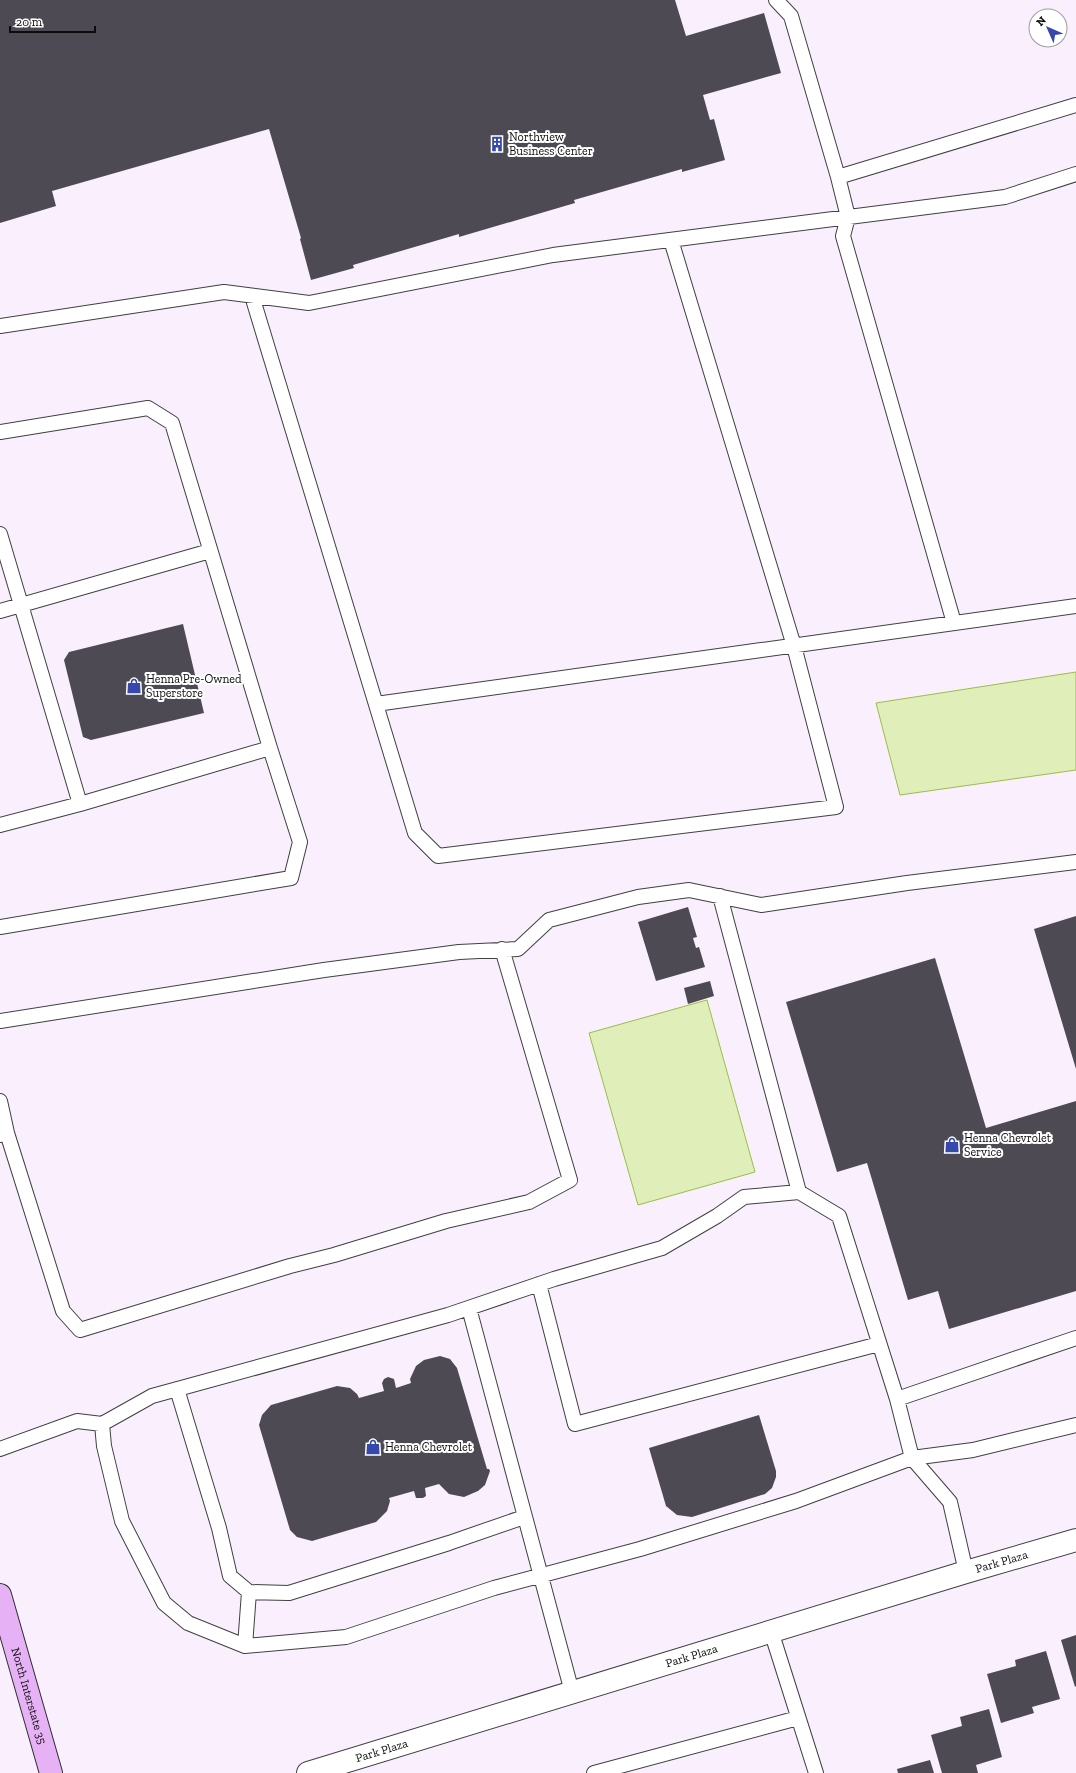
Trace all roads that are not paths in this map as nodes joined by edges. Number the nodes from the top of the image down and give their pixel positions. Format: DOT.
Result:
graph roads {
  1 [pos="776,0"];
  2 [pos="1076,105"];
  3 [pos="1076,174"];
  4 [pos="838,177"];
  5 [pos="848,217"];
  6 [pos="671,240"];
  7 [pos="252,296"];
  8 [pos="0,326"];
  9 [pos="0,432"];
  10 [pos="0,534"];
  11 [pos="210,551"];
  12 [pos="22,605"];
  13 [pos="1076,606"];
  14 [pos="0,611"];
  15 [pos="954,623"];
  16 [pos="794,646"];
  17 [pos="376,704"];
  18 [pos="270,748"];
  19 [pos="80,804"];
  20 [pos="0,825"];
  21 [pos="1076,862"];
  22 [pos="720,896"];
  23 [pos="0,927"];
  24 [pos="502,949"];
  25 [pos="0,1021"];
  26 [pos="0,1101"];
  27 [pos="4,1134"];
  28 [pos="799,1192"];
  29 [pos="539,1284"];
  30 [pos="469,1308"];
  31 [pos="1076,1338"];
  32 [pos="879,1344"];
  33 [pos="177,1389"];
  34 [pos="897,1399"];
  35 [pos="102,1424"];
  36 [pos="1076,1425"];
  37 [pos="0,1449"];
  38 [pos="912,1458"];
  39 [pos="524,1517"];
  40 [pos="1076,1540"];
  41 [pos="966,1572"];
  42 [pos="540,1576"];
  43 [pos="249,1592"];
  44 [pos="0,1595"];
  45 [pos="770,1631"];
  46 [pos="245,1646"];
  47 [pos="572,1692"];
  48 [pos="798,1718"];
  49 [pos="51,1773"];
  50 [pos="308,1773"];
  51 [pos="594,1773"];
  52 [pos="816,1773"];
  1 -- 4 [label="lane"];
  2 -- 4 [label="lane"];
  3 -- 5 [label="lane"];
  4 -- 5 [label="lane"];
  5 -- 6 [label="lane"];
  5 -- 15 [label="lane"];
  6 -- 7 [label="lane"];
  6 -- 16 [label="lane"];
  7 -- 8 [label="lane"];
  7 -- 17 [label="lane"];
  9 -- 11 [label="lane"];
  10 -- 12 [label="lane"];
  11 -- 12 [label="lane"];
  11 -- 18 [label="lane"];
  12 -- 14 [label="lane"];
  12 -- 19 [label="lane"];
  13 -- 15 [label="lane"];
  15 -- 16 [label="lane"];
  16 -- 17 [label="lane"];
  16 -- 17 [label="lane"];
  18 -- 19 [label="lane"];
  18 -- 23 [label="lane"];
  19 -- 20 [label="lane"];
  21 -- 22 [label="lane"];
  22 -- 24 [label="lane"];
  22 -- 28 [label="lane"];
  24 -- 25 [label="lane"];
  24 -- 27 [label="lane"];
  26 -- 27 [label="lane"];
  28 -- 29 [label="lane"];
  28 -- 32 [label="lane"];
  29 -- 30 [label="lane"];
  29 -- 32 [label="lane"];
  30 -- 33 [label="lane"];
  30 -- 39 [label="lane"];
  31 -- 34 [label="lane"];
  32 -- 34 [label="lane"];
  33 -- 35 [label="lane"];
  33 -- 43 [label="lane"];
  34 -- 38 [label="lane"];
  35 -- 37 [label="lane"];
  35 -- 46 [label="lane"];
  36 -- 38 [label="lane"];
  38 -- 41 [label="lane"];
  38 -- 42 [label="lane"];
  39 -- 42 [label="lane"];
  39 -- 43 [label="lane"];
  40 -- 41 [label="street, Park Plaza"];
  41 -- 45 [label="street, Park Plaza"];
  42 -- 46 [label="lane"];
  42 -- 47 [label="lane"];
  43 -- 46 [label="lane"];
  44 -- 49 [label="main road, North Interstate 35"];
  45 -- 47 [label="street, Park Plaza"];
  45 -- 48 [label="lane"];
  47 -- 50 [label="street, Park Plaza"];
  48 -- 51 [label="lane"];
  48 -- 52 [label="lane"];
}
